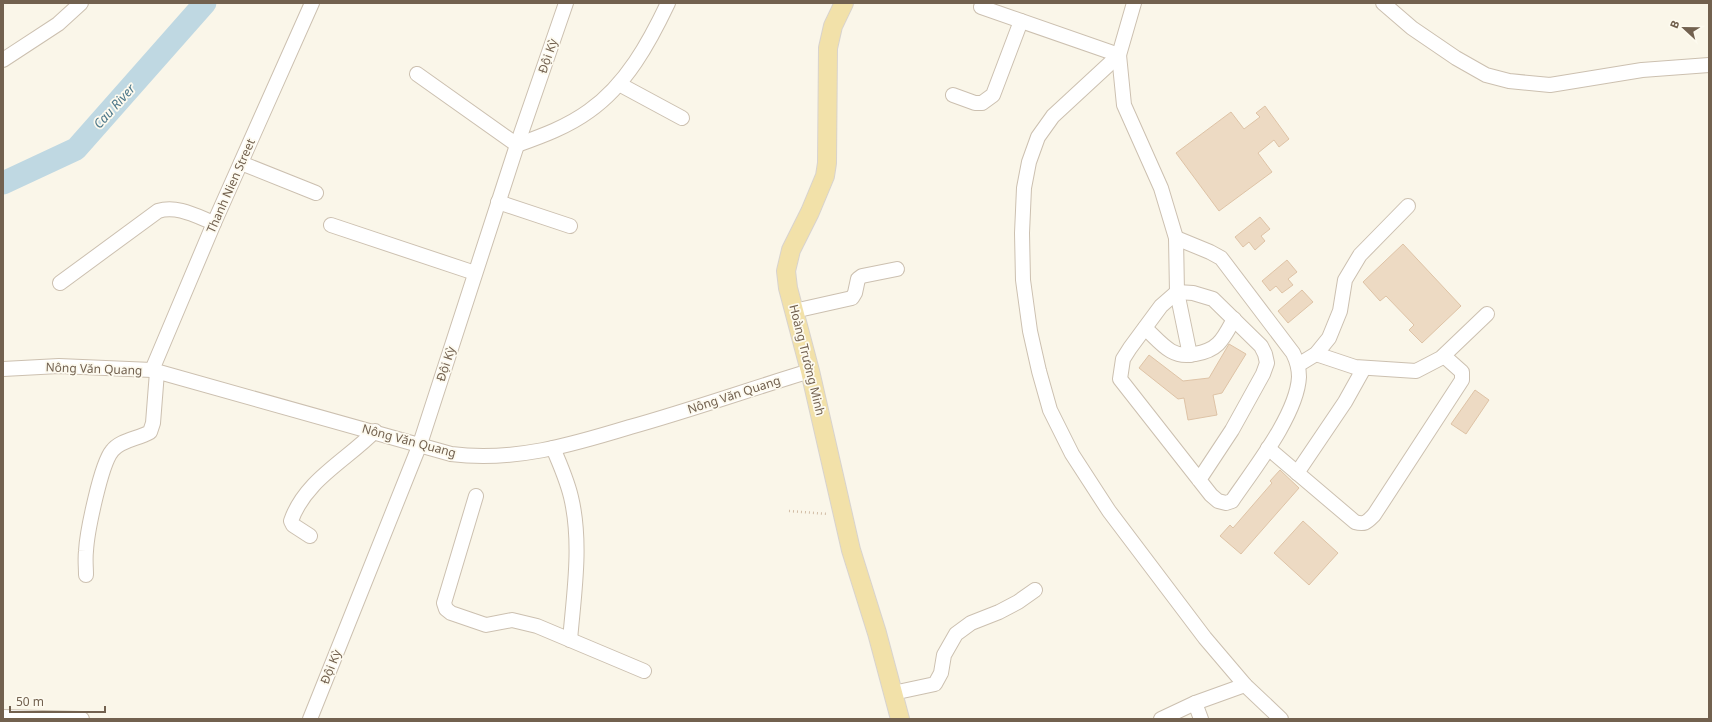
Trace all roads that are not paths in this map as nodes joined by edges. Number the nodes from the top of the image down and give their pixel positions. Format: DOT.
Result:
graph roads {
  1 [pos="81,3"];
  2 [pos="312,3"];
  3 [pos="566,3"];
  4 [pos="668,3"];
  5 [pos="844,3"];
  6 [pos="1134,3"];
  7 [pos="1383,3"];
  8 [pos="981,7"];
  9 [pos="1021,21"];
  10 [pos="1119,55"];
  11 [pos="3,60"];
  12 [pos="1709,65"];
  13 [pos="417,74"];
  14 [pos="620,84"];
  15 [pos="954,95"];
  16 [pos="682,118"];
  17 [pos="517,145"];
  18 [pos="241,163"];
  19 [pos="316,193"];
  20 [pos="498,202"];
  21 [pos="1408,206"];
  22 [pos="214,223"];
  23 [pos="331,225"];
  24 [pos="570,226"];
  25 [pos="1176,238"];
  26 [pos="897,269"];
  27 [pos="475,273"];
  28 [pos="60,283"];
  29 [pos="1177,292"];
  30 [pos="794,311"];
  31 [pos="1487,314"];
  32 [pos="1234,319"];
  33 [pos="1145,328"];
  34 [pos="1316,354"];
  35 [pos="1190,355"];
  36 [pos="1444,356"];
  37 [pos="1298,365"];
  38 [pos="1364,368"];
  39 [pos="3,369"];
  40 [pos="155,371"];
  41 [pos="810,371"];
  42 [pos="375,431"];
  43 [pos="420,444"];
  44 [pos="554,448"];
  45 [pos="1268,448"];
  46 [pos="1296,473"];
  47 [pos="1199,480"];
  48 [pos="476,496"];
  49 [pos="310,536"];
  50 [pos="86,575"];
  51 [pos="1035,590"];
  52 [pos="570,640"];
  53 [pos="644,671"];
  54 [pos="1245,685"];
  55 [pos="893,693"];
  56 [pos="1195,703"];
  57 [pos="3,717"];
  58 [pos="82,719"];
  59 [pos="310,719"];
  60 [pos="900,719"];
  61 [pos="1161,719"];
  62 [pos="1201,719"];
  63 [pos="1281,719"];
  1 -- 11 [label="street"];
  2 -- 18 [label="street, Thanh Nien Street"];
  3 -- 17 [label="street, Đội Kỳ"];
  4 -- 14 [label="street"];
  5 -- 30 [label="main road, Hoàng Trường Minh"];
  6 -- 10 [label="street"];
  7 -- 12 [label="street"];
  8 -- 9 [label="street"];
  9 -- 10 [label="street"];
  9 -- 15 [label="street"];
  10 -- 25 [label="street"];
  10 -- 54 [label="street"];
  13 -- 17 [label="street"];
  14 -- 16 [label="street"];
  14 -- 17 [label="street"];
  17 -- 20 [label="street, Đội Kỳ"];
  18 -- 19 [label="street"];
  18 -- 22 [label="street, Thanh Nien Street"];
  20 -- 24 [label="street"];
  20 -- 27 [label="street, Đội Kỳ"];
  21 -- 34 [label="street"];
  22 -- 28 [label="street"];
  22 -- 40 [label="street, Thanh Nien Street"];
  23 -- 27 [label="street"];
  25 -- 29 [label="street"];
  25 -- 37 [label="street"];
  26 -- 30 [label="street"];
  27 -- 43 [label="street, Đội Kỳ"];
  29 -- 32 [label="street"];
  29 -- 33 [label="street"];
  29 -- 35 [label="street"];
  30 -- 41 [label="main road, Hoàng Trường Minh"];
  31 -- 36 [label="street"];
  32 -- 35 [label="street"];
  32 -- 47 [label="street"];
  33 -- 35 [label="street"];
  33 -- 47 [label="street"];
  34 -- 37 [label="street"];
  34 -- 38 [label="street"];
  36 -- 38 [label="street"];
  36 -- 46 [label="street"];
  37 -- 45 [label="street"];
  38 -- 46 [label="street"];
  39 -- 40 [label="street, Nông Văn Quang"];
  40 -- 42 [label="street, Nông Văn Quang"];
  40 -- 50 [label="street, Thanh Nien Street"];
  41 -- 44 [label="street, Nông Văn Quang"];
  41 -- 55 [label="main road, Hoàng Trường Minh"];
  42 -- 43 [label="street, Nông Văn Quang"];
  42 -- 49 [label="street"];
  43 -- 44 [label="street, Nông Văn Quang"];
  43 -- 59 [label="street, Đội Kỳ"];
  44 -- 52 [label="street"];
  45 -- 46 [label="street"];
  45 -- 47 [label="street"];
  48 -- 52 [label="street"];
  51 -- 55 [label="street"];
  52 -- 53 [label="street"];
  54 -- 56 [label="street"];
  54 -- 63 [label="street"];
  55 -- 60 [label="main road, Hoàng Trường Minh"];
  56 -- 61 [label="street"];
  56 -- 62 [label="street"];
  57 -- 58 [label="street"];
}
